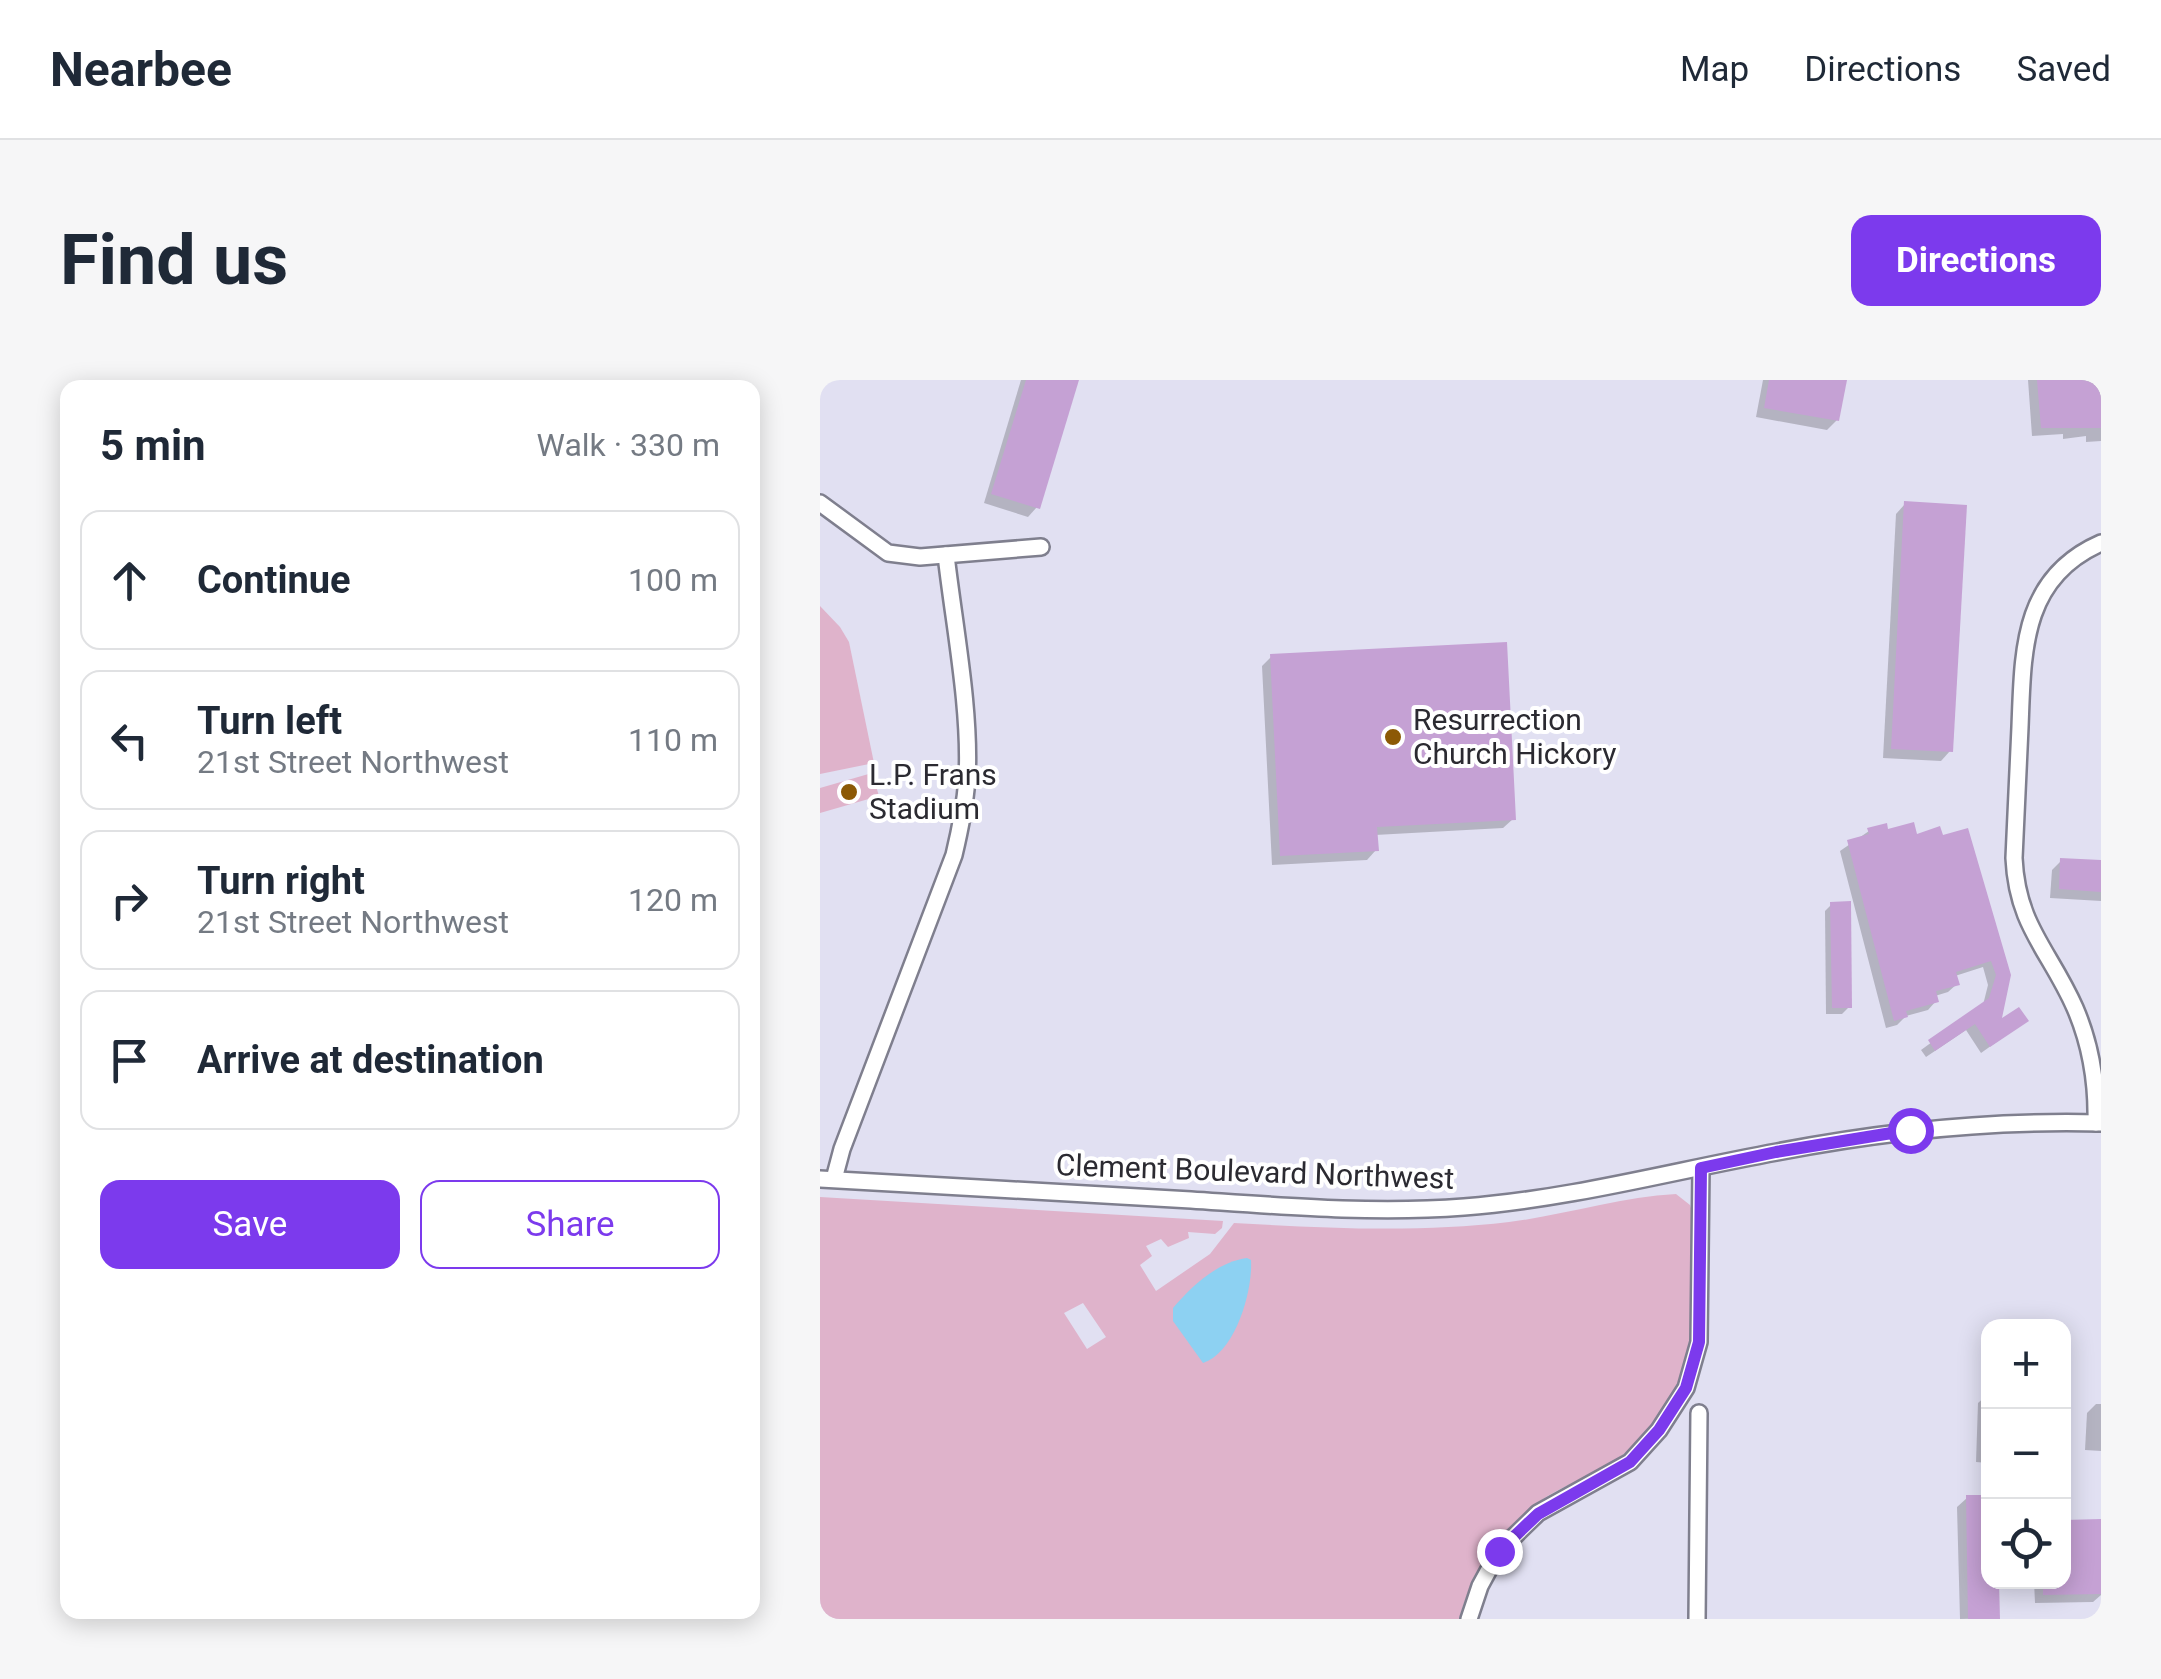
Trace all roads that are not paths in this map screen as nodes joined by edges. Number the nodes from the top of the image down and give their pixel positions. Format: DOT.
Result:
graph roads {
  1 [pos="820,504"];
  2 [pos="2101,543"];
  3 [pos="1041,547"];
  4 [pos="946,555"];
  5 [pos="2099,1123"];
  6 [pos="1701,1168"];
  7 [pos="827,1179"];
  8 [pos="1699,1413"];
  9 [pos="1468,1619"];
  10 [pos="1697,1619"];
  1 -- 4 [label="street"];
  2 -- 5 [label="street"];
  3 -- 4 [label="street"];
  4 -- 7 [label="street"];
  5 -- 6 [label="street, Clement Boulevard Northwest"];
  6 -- 7 [label="street, Clement Boulevard Northwest"];
  6 -- 9 [label="street"];
  8 -- 10 [label="street"];
}
